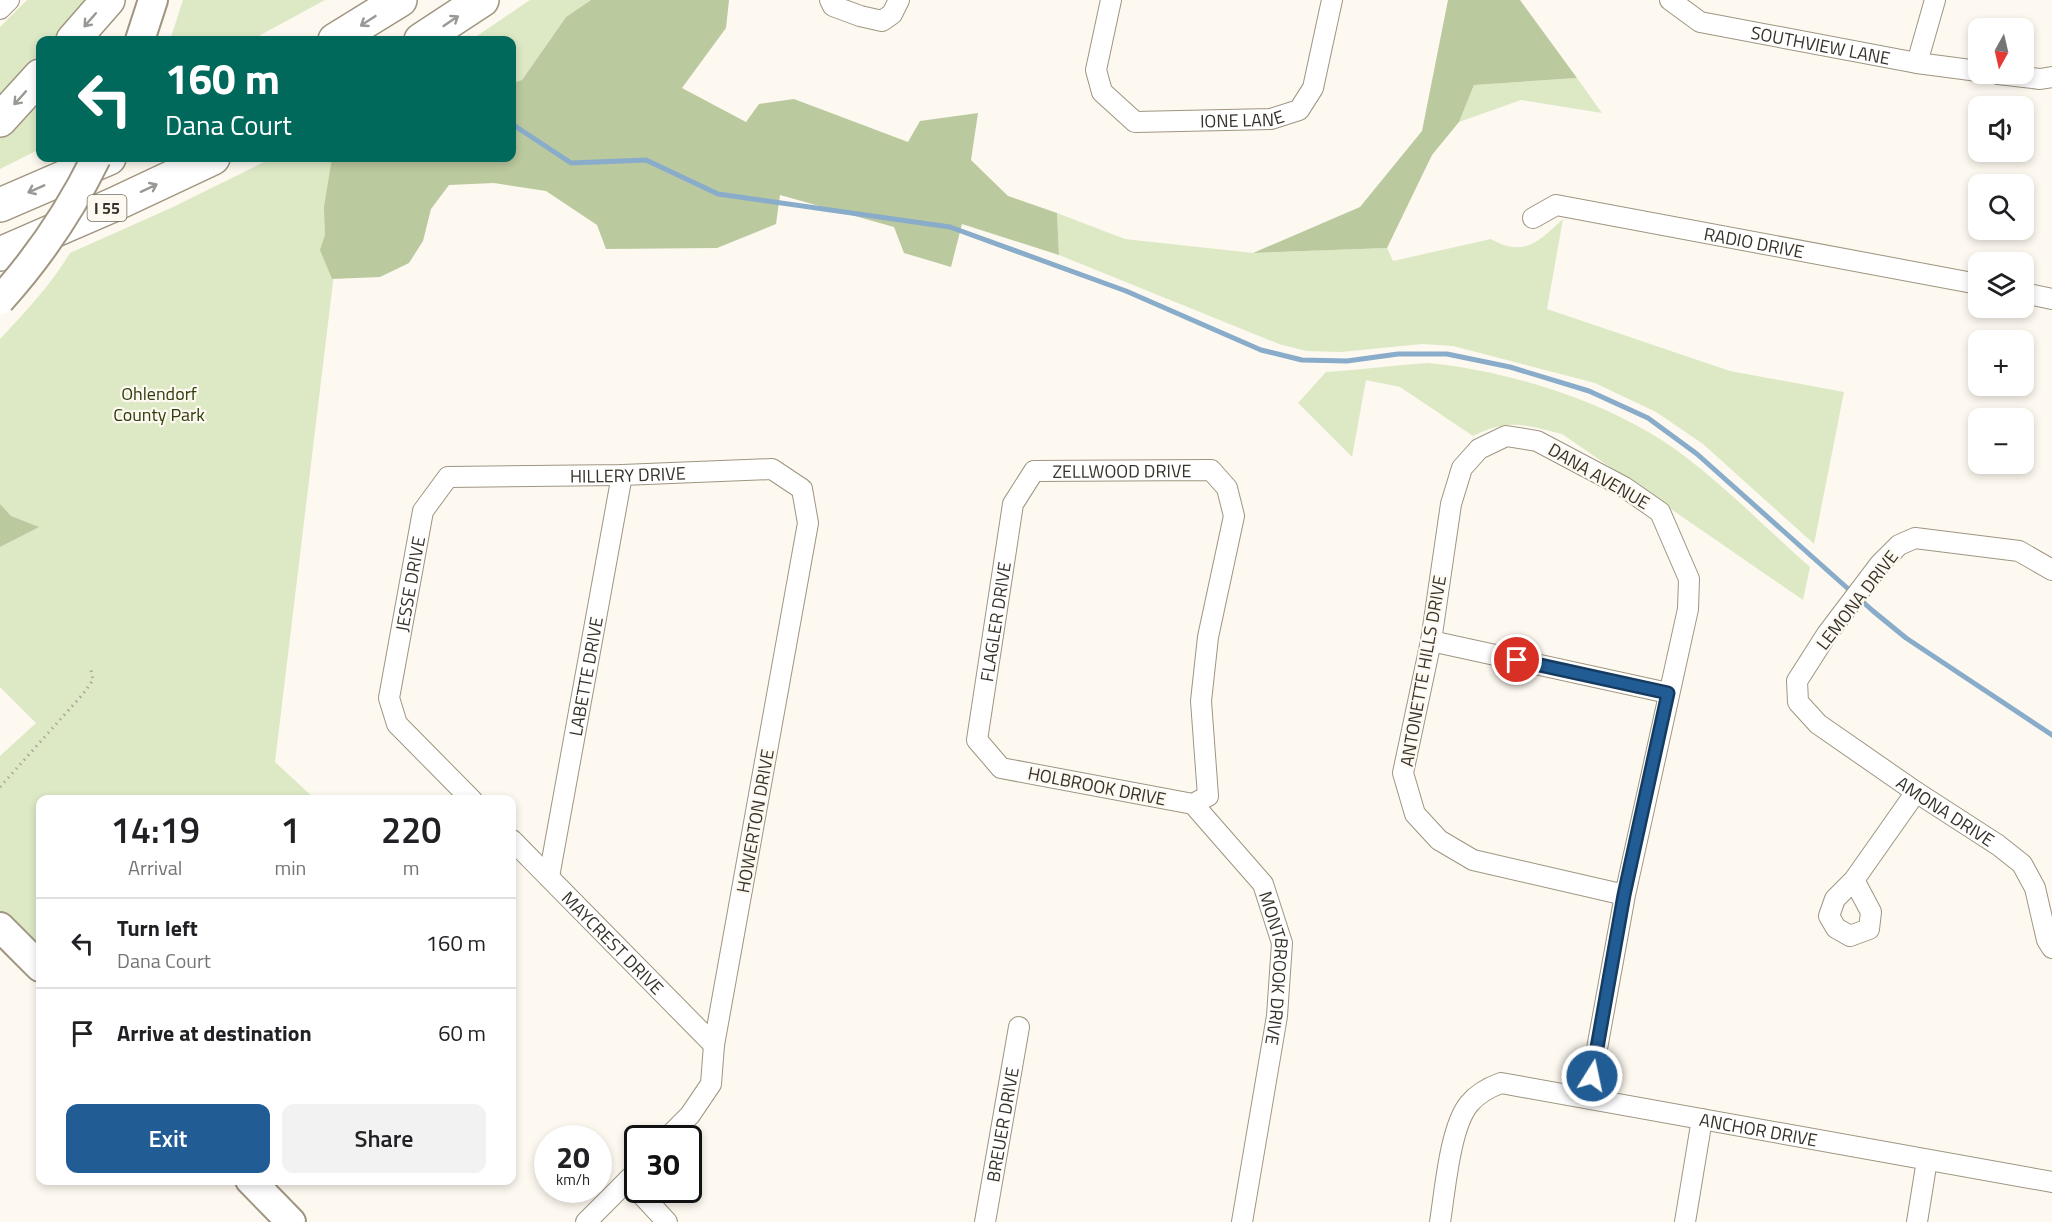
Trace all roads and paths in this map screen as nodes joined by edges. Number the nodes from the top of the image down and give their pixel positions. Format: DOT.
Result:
graph roads {
  1 [pos="9,0"];
  2 [pos="108,0"];
  3 [pos="153,0"];
  4 [pos="400,0"];
  5 [pos="482,0"];
  6 [pos="830,0"];
  7 [pos="899,0"];
  8 [pos="1111,0"];
  9 [pos="1332,0"];
  10 [pos="1670,0"];
  11 [pos="1935,0"];
  12 [pos="0,9"];
  13 [pos="76,36"];
  14 [pos="141,36"];
  15 [pos="342,36"];
  16 [pos="427,36"];
  17 [pos="1917,63"];
  18 [pos="1968,70"];
  19 [pos="2052,77"];
  20 [pos="2034,78"];
  21 [pos="36,80"];
  22 [pos="0,120"];
  23 [pos="94,162"];
  24 [pos="100,162"];
  25 [pos="204,162"];
  26 [pos="0,205"];
  27 [pos="1533,218"];
  28 [pos="0,254"];
  29 [pos="1968,282"];
  30 [pos="2034,295"];
  31 [pos="2052,299"];
  32 [pos="0,300"];
  33 [pos="1479,449"];
  34 [pos="1034,471"];
  35 [pos="622,475"];
  36 [pos="448,477"];
  37 [pos="802,489"];
  38 [pos="2052,570"];
  39 [pos="1431,641"];
  40 [pos="91,670"];
  41 [pos="1668,693"];
  42 [pos="1798,702"];
  43 [pos="1000,768"];
  44 [pos="0,787"];
  45 [pos="1916,792"];
  46 [pos="467,795"];
  47 [pos="1193,804"];
  48 [pos="516,844"];
  49 [pos="549,878"];
  50 [pos="1854,880"];
  51 [pos="1624,895"];
  52 [pos="0,927"];
  53 [pos="2052,948"];
  54 [pos="36,963"];
  55 [pos="1019,1027"];
  56 [pos="714,1045"];
  57 [pos="1588,1098"];
  58 [pos="1702,1119"];
  59 [pos="680,1125"];
  60 [pos="1927,1160"];
  61 [pos="2052,1182"];
  62 [pos="624,1183"];
  63 [pos="255,1185"];
  64 [pos="653,1203"];
  65 [pos="291,1222"];
  66 [pos="586,1222"];
  67 [pos="667,1222"];
  68 [pos="986,1222"];
  69 [pos="1242,1222"];
  70 [pos="1440,1222"];
  71 [pos="1685,1222"];
  72 [pos="1917,1222"];
  1 -- 12 [label="street"];
  2 -- 13 [label="highway, one-way"];
  3 -- 14 [label="main road"];
  4 -- 15 [label="highway, one-way"];
  16 -- 5 [label="highway, one-way"];
  6 -- 7 [label="street"];
  8 -- 9 [label="street, IONE LANE"];
  10 -- 17 [label="street, SOUTHVIEW LANE"];
  11 -- 17 [label="street"];
  17 -- 18 [label="street, SOUTHVIEW LANE"];
  19 -- 20 [label="street"];
  21 -- 22 [label="highway, one-way"];
  23 -- 32 [label="main road, bridge"];
  24 -- 26 [label="highway, I 55, one-way"];
  28 -- 25 [label="highway, I 55, one-way"];
  27 -- 29 [label="street, RADIO DRIVE"];
  30 -- 31 [label="street"];
  33 -- 39 [label="street, ANTONETTE HILLS DRIVE"];
  33 -- 41 [label="street, DANA AVENUE"];
  34 -- 43 [label="street, FLAGLER DRIVE"];
  34 -- 47 [label="street, ZELLWOOD DRIVE"];
  35 -- 36 [label="street, HILLERY DRIVE"];
  35 -- 37 [label="street, HILLERY DRIVE"];
  35 -- 49 [label="street, LABETTE DRIVE"];
  36 -- 46 [label="street, JESSE DRIVE"];
  37 -- 56 [label="street, HOWERTON DRIVE"];
  38 -- 42 [label="street, LEMONA DRIVE"];
  39 -- 41 [label="street"];
  39 -- 51 [label="street, ANTONETTE HILLS DRIVE"];
  40 -- 44 [label="path"];
  41 -- 51 [label="street, DANA AVENUE"];
  42 -- 45 [label="street, AMONA DRIVE"];
  43 -- 47 [label="street, HOLBROOK DRIVE"];
  45 -- 50 [label="street"];
  45 -- 53 [label="street, AMONA DRIVE"];
  47 -- 69 [label="street, MONTBROOK DRIVE"];
  48 -- 49 [label="street, MAYCREST DRIVE"];
  49 -- 56 [label="street, MAYCREST DRIVE"];
  51 -- 57 [label="street, DANA AVENUE"];
  52 -- 54 [label="main road"];
  55 -- 68 [label="street, BREUER DRIVE"];
  56 -- 59 [label="street, HOWERTON DRIVE"];
  57 -- 58 [label="street, ANCHOR DRIVE"];
  57 -- 70 [label="street, ANCHOR DRIVE"];
  58 -- 60 [label="street, ANCHOR DRIVE"];
  58 -- 71 [label="street"];
  60 -- 61 [label="street, ANCHOR DRIVE"];
  60 -- 72 [label="street"];
  62 -- 66 [label="street"];
  63 -- 65 [label="main road"];
  64 -- 67 [label="street"];
}
